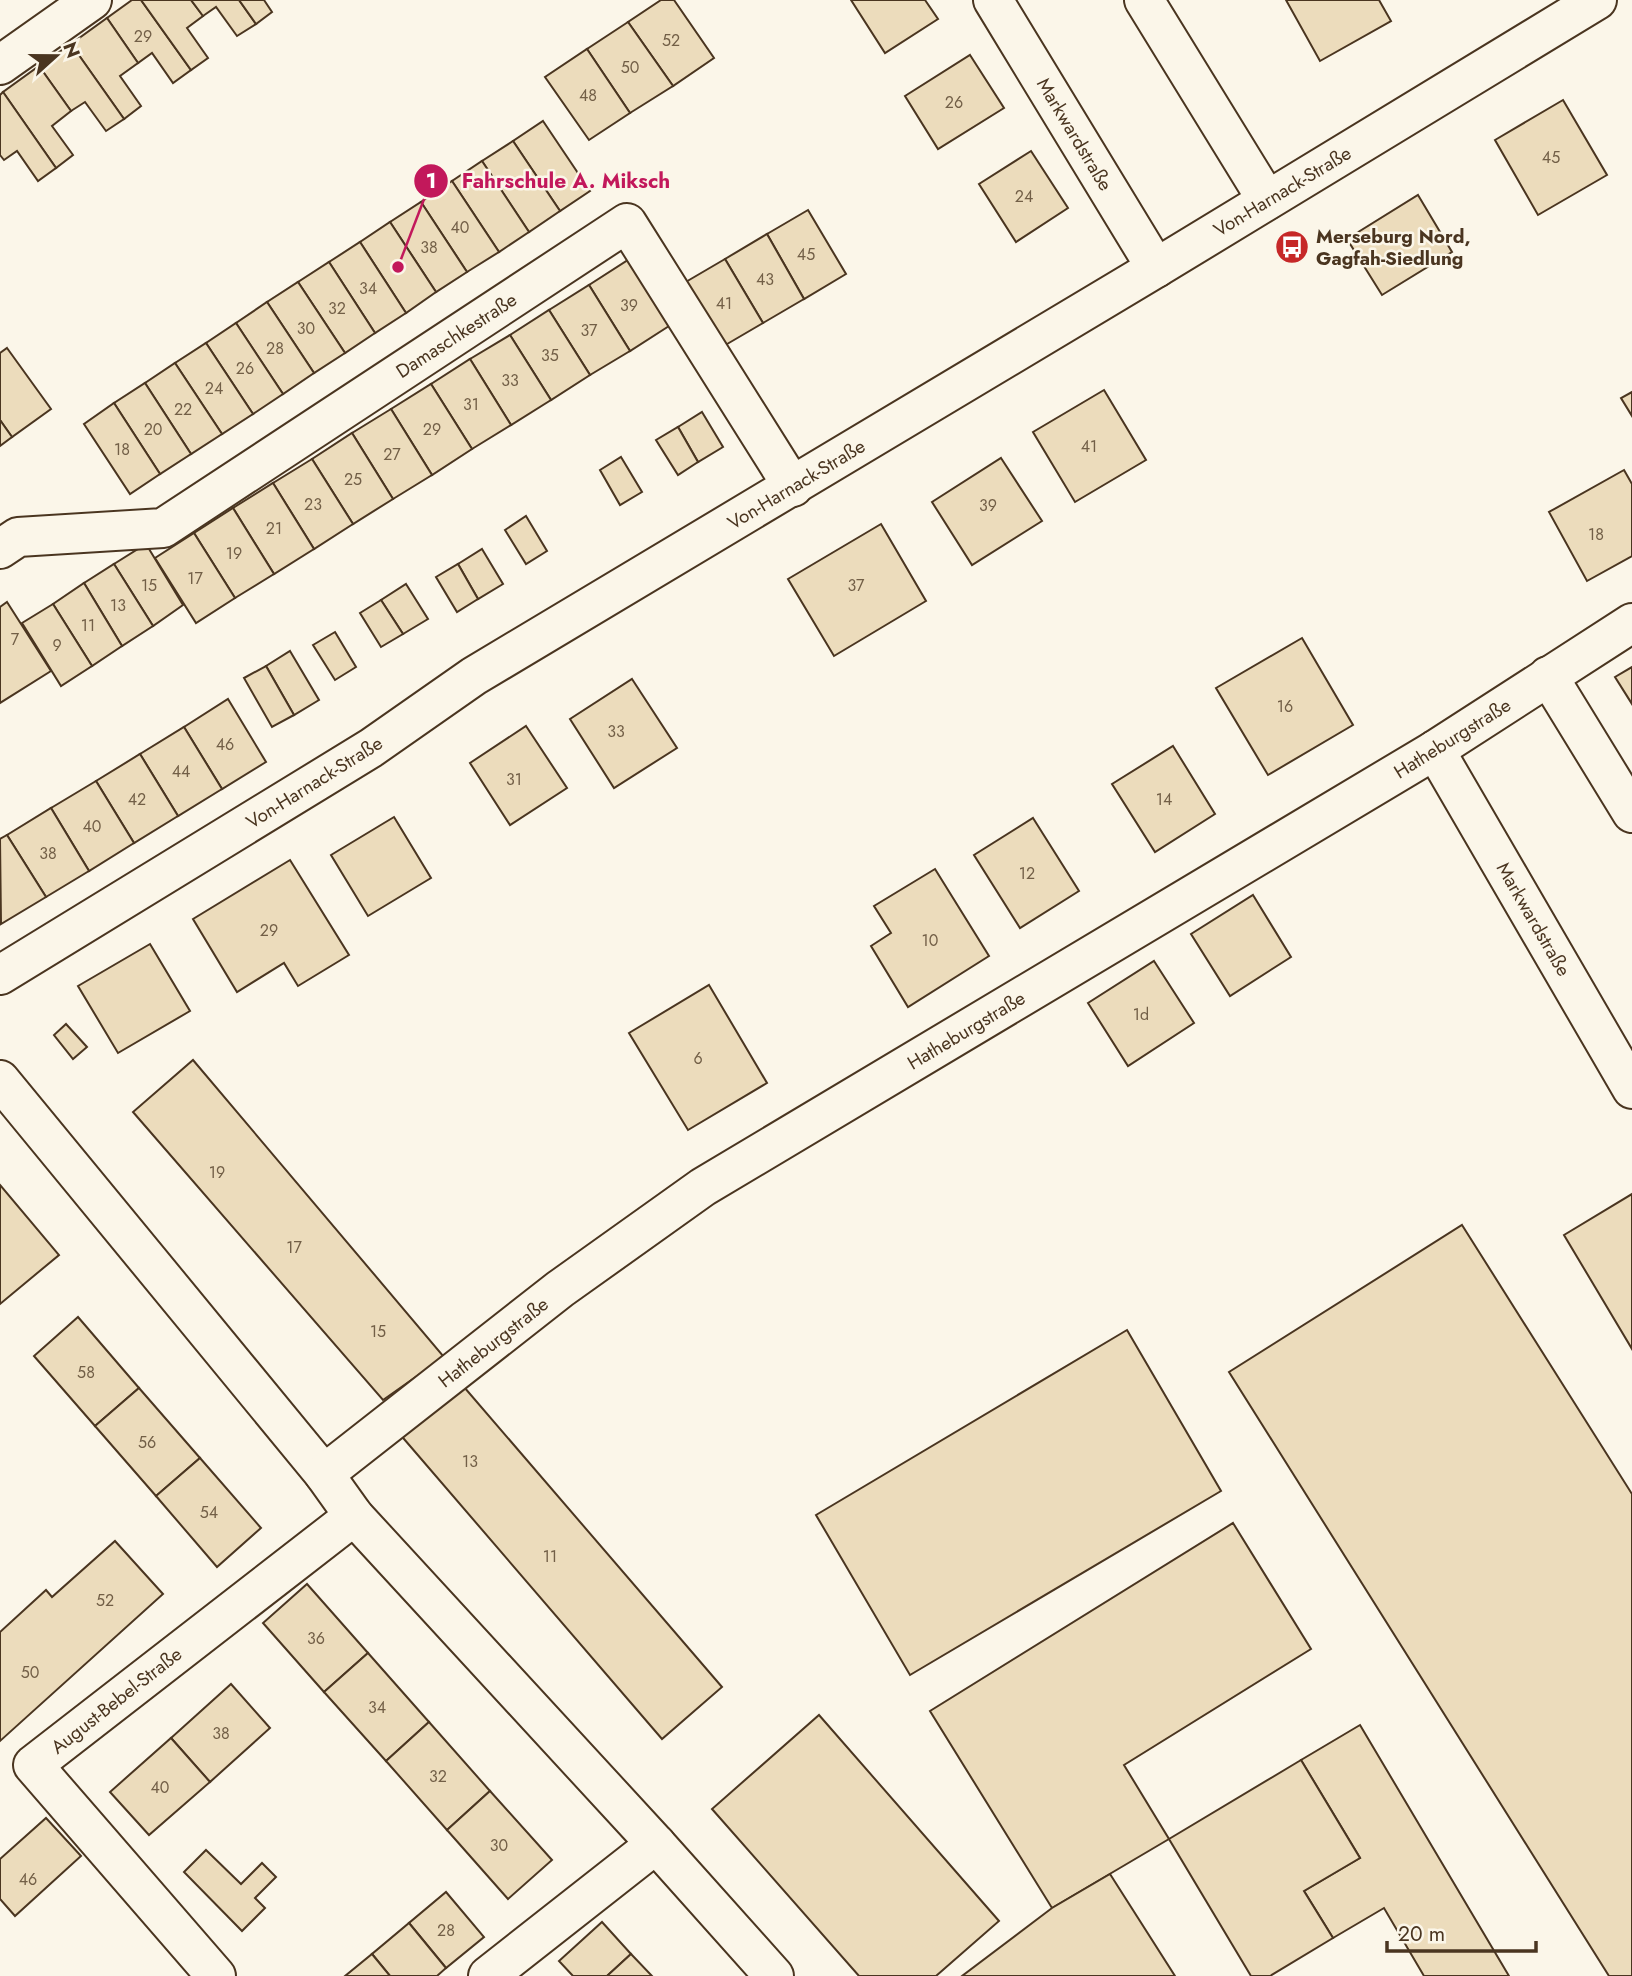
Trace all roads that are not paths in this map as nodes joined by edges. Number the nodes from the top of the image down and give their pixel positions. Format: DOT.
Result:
graph roads {
  1 [pos="92,0"];
  2 [pos="993,0"];
  3 [pos="1144,0"];
  4 [pos="1597,0"];
  5 [pos="0,65"];
  6 [pos="1266,200"];
  7 [pos="1156,268"];
  8 [pos="793,487"];
  9 [pos="0,550"];
  10 [pos="1632,623"];
  11 [pos="1548,676"];
  12 [pos="1435,750"];
  13 [pos="1632,813"];
  14 [pos="0,975"];
  15 [pos="0,1080"];
  16 [pos="1632,1088"];
  17 [pos="324,1474"];
  18 [pos="354,1517"];
  19 [pos="656,1844"];
  20 [pos="216,1976"];
  21 [pos="488,1976"];
  22 [pos="774,1976"];
  1 -- 5 [label="street"];
  2 -- 7 [label="street, Markwardstraße"];
  3 -- 6 [label="street"];
  4 -- 6 [label="street, Von-Harnack-Straße"];
  6 -- 7 [label="street, Von-Harnack-Straße"];
  7 -- 8 [label="street, Von-Harnack-Straße"];
  8 -- 9 [label="street, Damaschkestraße"];
  8 -- 14 [label="street, Von-Harnack-Straße"];
  10 -- 11 [label="street, Hatheburgstraße"];
  11 -- 12 [label="street, Hatheburgstraße"];
  11 -- 13 [label="street"];
  12 -- 16 [label="street, Markwardstraße"];
  12 -- 17 [label="street, Hatheburgstraße"];
  15 -- 17 [label="street"];
  17 -- 18 [label="street"];
  18 -- 19 [label="street"];
  18 -- 20 [label="street, August-Bebel-Straße"];
  19 -- 21 [label="street"];
  19 -- 22 [label="street"];
}
